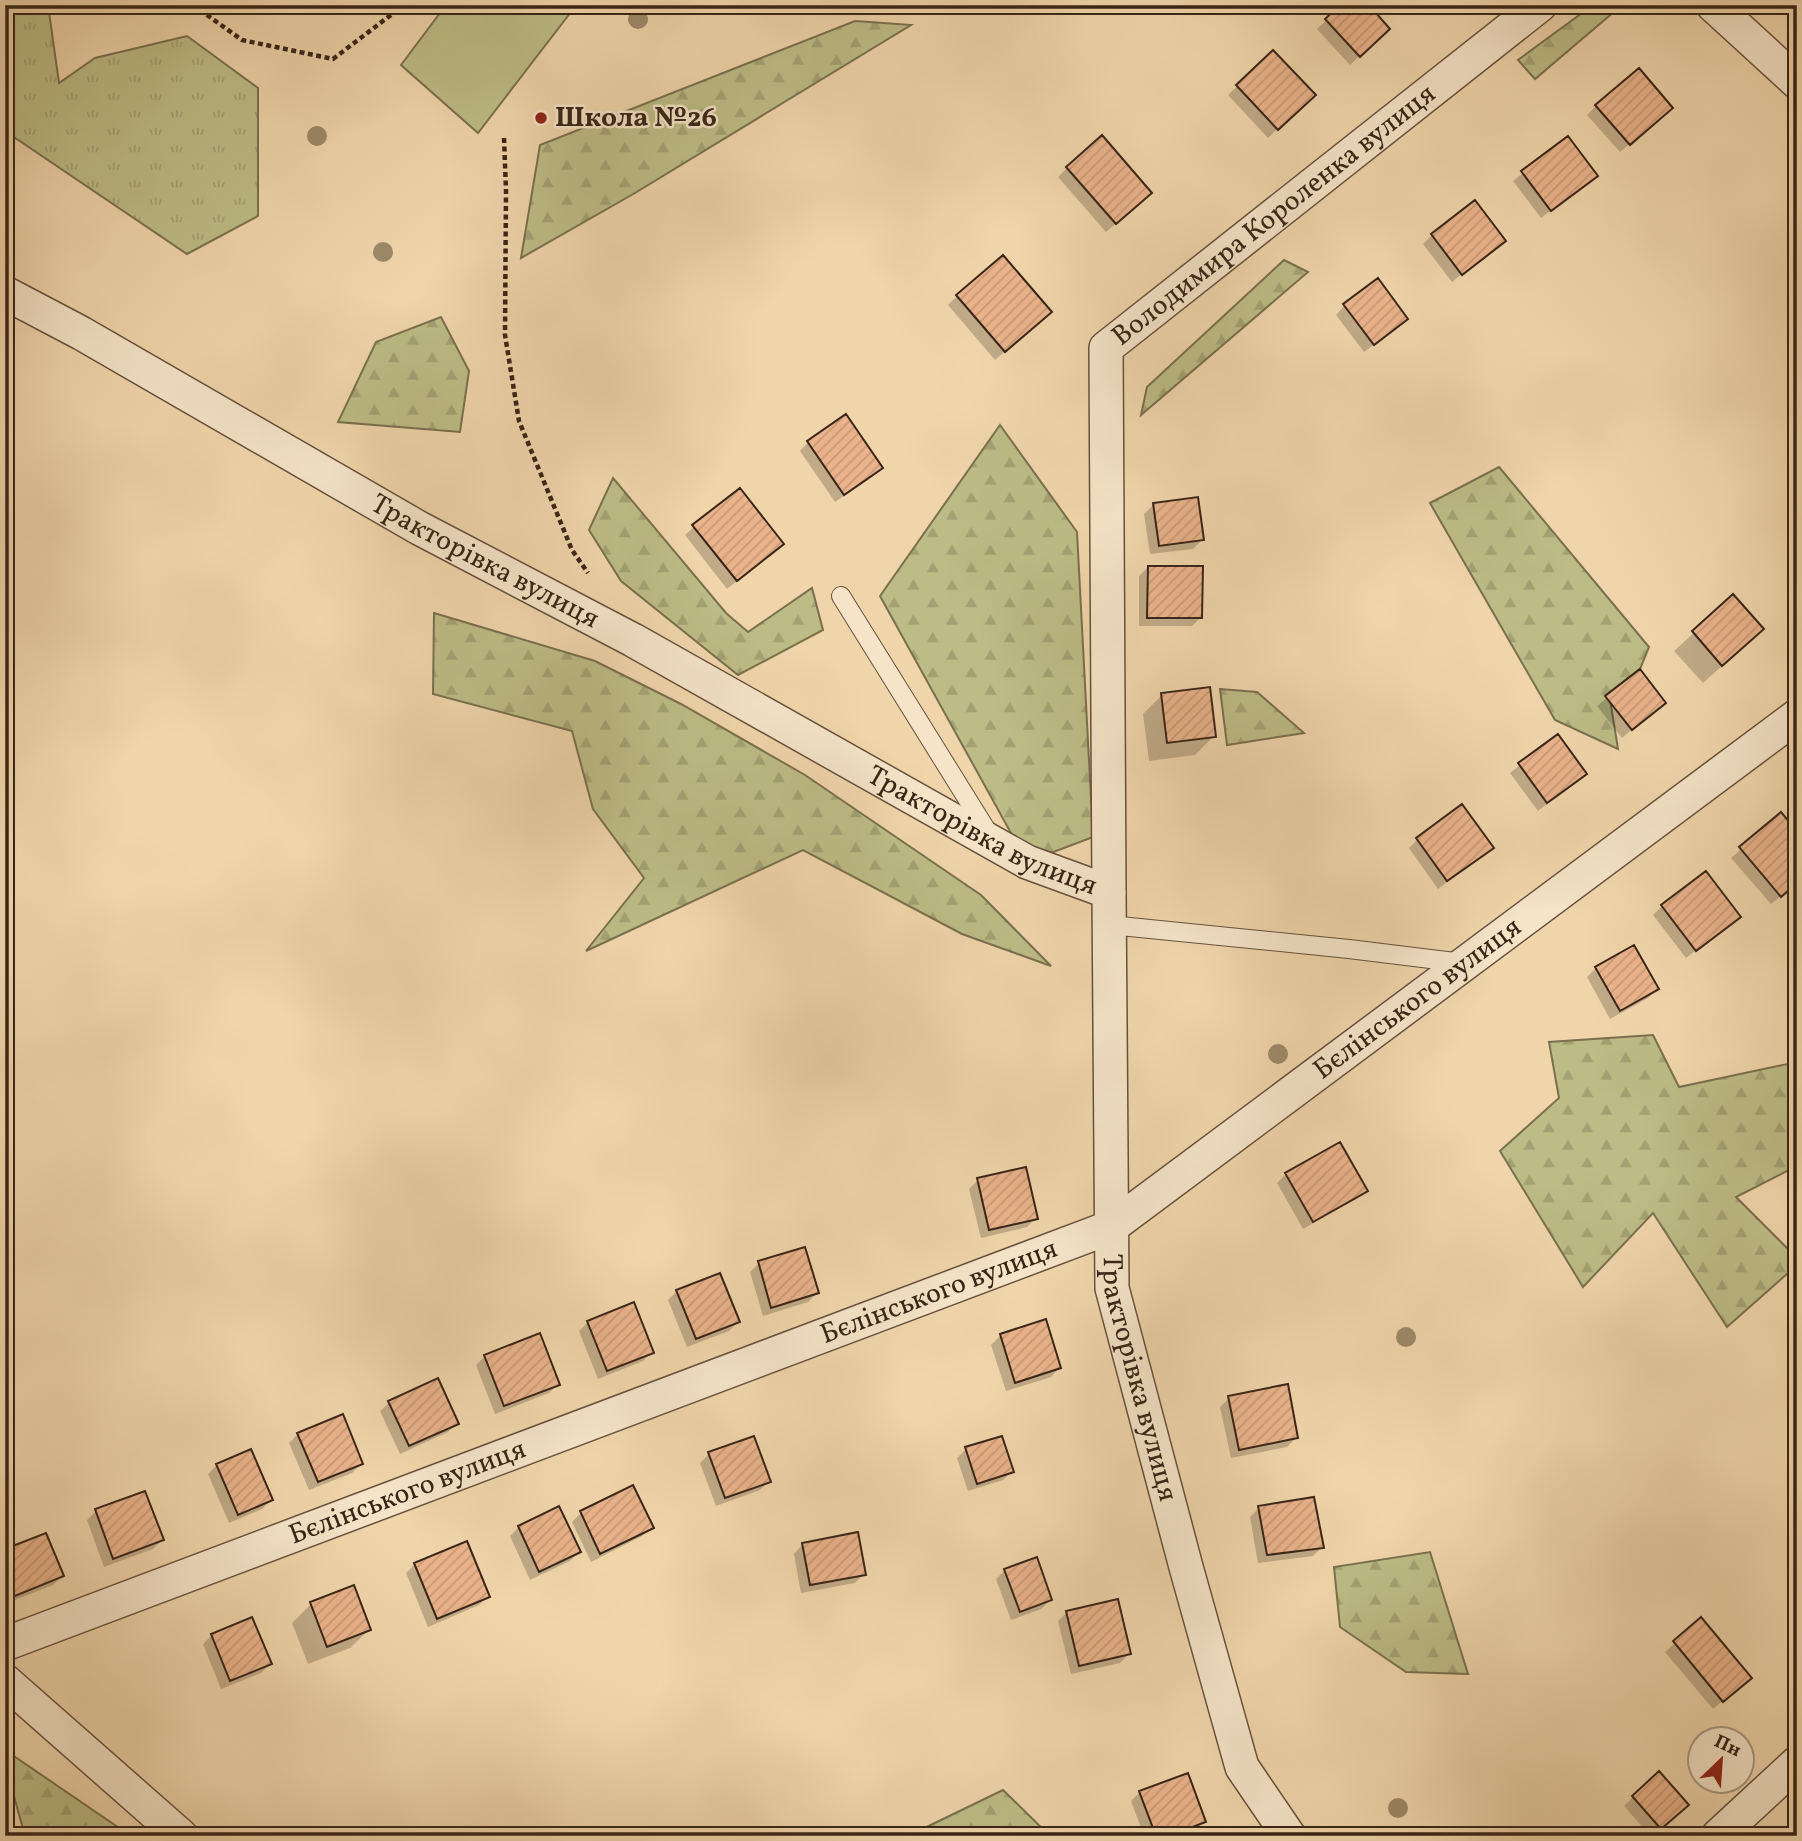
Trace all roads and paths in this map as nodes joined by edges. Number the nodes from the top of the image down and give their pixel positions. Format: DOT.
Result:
graph roads {
  1 [pos="193,5"];
  2 [pos="404,5"];
  3 [pos="1540,5"];
  4 [pos="1713,5"];
  5 [pos="1797,82"];
  6 [pos="504,138"];
  7 [pos="5,293"];
  8 [pos="595,584"];
  9 [pos="841,596"];
  10 [pos="1797,716"];
  11 [pos="994,843"];
  12 [pos="1109,909"];
  13 [pos="1463,963"];
  14 [pos="1111,1227"];
  15 [pos="5,1644"];
  16 [pos="5,1681"];
  17 [pos="1797,1763"];
  18 [pos="181,1836"];
  19 [pos="1289,1836"];
  20 [pos="1718,1836"];
  1 -- 2 [label="path"];
  3 -- 12 [label="street, Володимира Короленка вулиця"];
  4 -- 5 [label="street"];
  6 -- 8 [label="path"];
  7 -- 11 [label="street, Тракторівка вулиця"];
  9 -- 11 [label="lane"];
  10 -- 13 [label="street, Бєлінського вулиця"];
  11 -- 12 [label="street, Тракторівка вулиця"];
  12 -- 13 [label="lane"];
  12 -- 14 [label="street, Тракторівка вулиця"];
  13 -- 14 [label="street, Бєлінського вулиця"];
  14 -- 15 [label="street, Бєлінського вулиця"];
  14 -- 19 [label="street, Тракторівка вулиця"];
  16 -- 18 [label="street"];
  17 -- 20 [label="street"];
}
